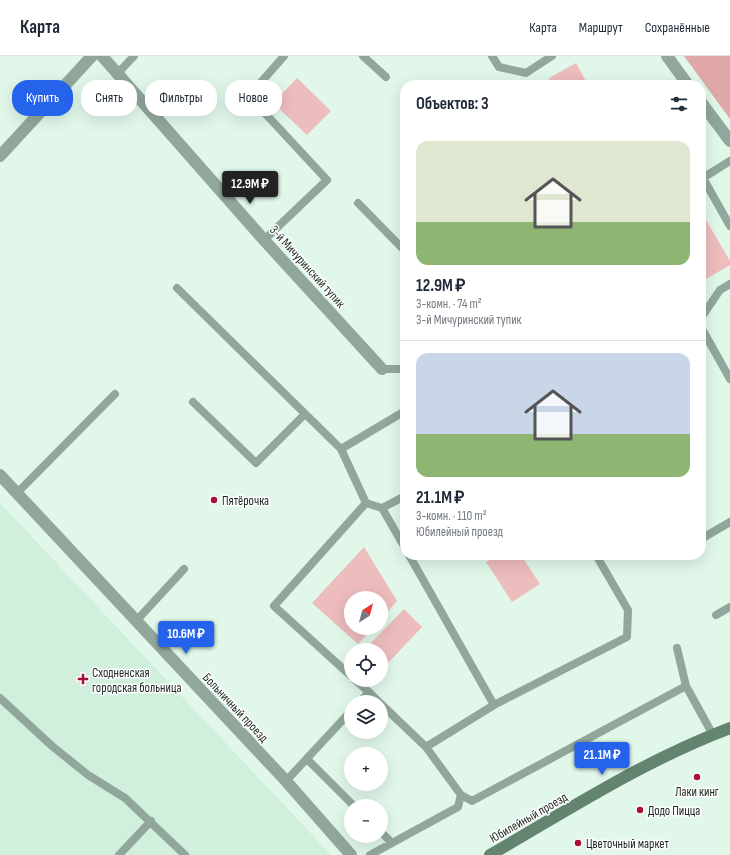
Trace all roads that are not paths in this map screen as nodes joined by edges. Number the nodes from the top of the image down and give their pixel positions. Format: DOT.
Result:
graph roads {
  1 [pos="92,56"];
  2 [pos="102,56"];
  3 [pos="134,56"];
  4 [pos="284,56"];
  5 [pos="363,56"];
  6 [pos="492,56"];
  7 [pos="552,56"];
  8 [pos="667,56"];
  9 [pos="118,73"];
  10 [pos="386,77"];
  11 [pos="684,80"];
  12 [pos="706,109"];
  13 [pos="730,141"];
  14 [pos="0,156"];
  15 [pos="730,160"];
  16 [pos="706,175"];
  17 [pos="706,185"];
  18 [pos="358,203"];
  19 [pos="730,226"];
  20 [pos="264,240"];
  21 [pos="400,247"];
  22 [pos="730,284"];
  23 [pos="178,288"];
  24 [pos="706,311"];
  25 [pos="706,336"];
  26 [pos="382,369"];
  27 [pos="400,369"];
  28 [pos="730,379"];
  29 [pos="116,394"];
  30 [pos="193,402"];
  31 [pos="305,414"];
  32 [pos="400,414"];
  33 [pos="341,449"];
  34 [pos="0,475"];
  35 [pos="17,493"];
  36 [pos="400,499"];
  37 [pos="366,503"];
  38 [pos="382,508"];
  39 [pos="730,522"];
  40 [pos="706,536"];
  41 [pos="400,539"];
  42 [pos="412,560"];
  43 [pos="599,560"];
  44 [pos="184,569"];
  45 [pos="730,607"];
  46 [pos="716,615"];
  47 [pos="137,620"];
  48 [pos="677,648"];
  49 [pos="344,670"];
  50 [pos="686,686"];
  51 [pos="363,687"];
  52 [pos="369,692"];
  53 [pos="366,695"];
  54 [pos="372,695"];
  55 [pos="0,698"];
  56 [pos="494,705"];
  57 [pos="388,711"];
  58 [pos="344,719"];
  59 [pos="730,728"];
  60 [pos="713,734"];
  61 [pos="426,747"];
  62 [pos="307,759"];
  63 [pos="286,781"];
  64 [pos="462,796"];
  65 [pos="347,799"];
  66 [pos="150,821"];
  67 [pos="388,839"];
  68 [pos="392,843"];
  69 [pos="119,855"];
  70 [pos="185,855"];
  71 [pos="351,855"];
  72 [pos="370,855"];
  73 [pos="490,855"];
  1 -- 14 [label="street"];
  2 -- 9 [label="street, 3-й Мичуринский тупик"];
  3 -- 9 [label="lane"];
  4 -- 20 [label="lane"];
  5 -- 10 [label="lane"];
  6 -- 7 [label="lane"];
  8 -- 11 [label="street"];
  9 -- 20 [label="street, 3-й Мичуринский тупик"];
  12 -- 13 [label="street"];
  15 -- 16 [label="lane"];
  17 -- 19 [label="lane"];
  18 -- 21 [label="lane"];
  20 -- 26 [label="street, 3-й Мичуринский тупик"];
  22 -- 24 [label="lane"];
  23 -- 31 [label="lane"];
  25 -- 28 [label="lane"];
  26 -- 27 [label="lane"];
  29 -- 35 [label="lane"];
  30 -- 31 [label="lane"];
  31 -- 33 [label="lane"];
  32 -- 33 [label="lane"];
  33 -- 37 [label="lane"];
  34 -- 35 [label="street, Больничный проезд"];
  35 -- 47 [label="street, Больничный проезд"];
  36 -- 38 [label="lane"];
  37 -- 38 [label="lane"];
  37 -- 49 [label="lane"];
  38 -- 41 [label="lane"];
  39 -- 40 [label="lane"];
  42 -- 56 [label="lane"];
  43 -- 56 [label="lane"];
  44 -- 47 [label="lane"];
  45 -- 46 [label="lane"];
  47 -- 63 [label="street, Больничный проезд"];
  48 -- 50 [label="lane"];
  50 -- 60 [label="lane"];
  50 -- 64 [label="lane"];
  51 -- 52 [label="lane"];
  52 -- 53 [label="lane"];
  52 -- 54 [label="lane"];
  55 -- 66 [label="lane"];
  56 -- 61 [label="lane"];
  57 -- 61 [label="lane"];
  58 -- 62 [label="lane"];
  59 -- 60 [label="main road, Юбилейный проезд"];
  60 -- 73 [label="main road, Юбилейный проезд"];
  61 -- 64 [label="lane"];
  62 -- 63 [label="lane"];
  62 -- 65 [label="lane"];
  63 -- 71 [label="street, Больничный проезд"];
  64 -- 68 [label="lane"];
  66 -- 69 [label="lane"];
  66 -- 70 [label="lane"];
  67 -- 68 [label="lane"];
  68 -- 72 [label="lane"];
}
